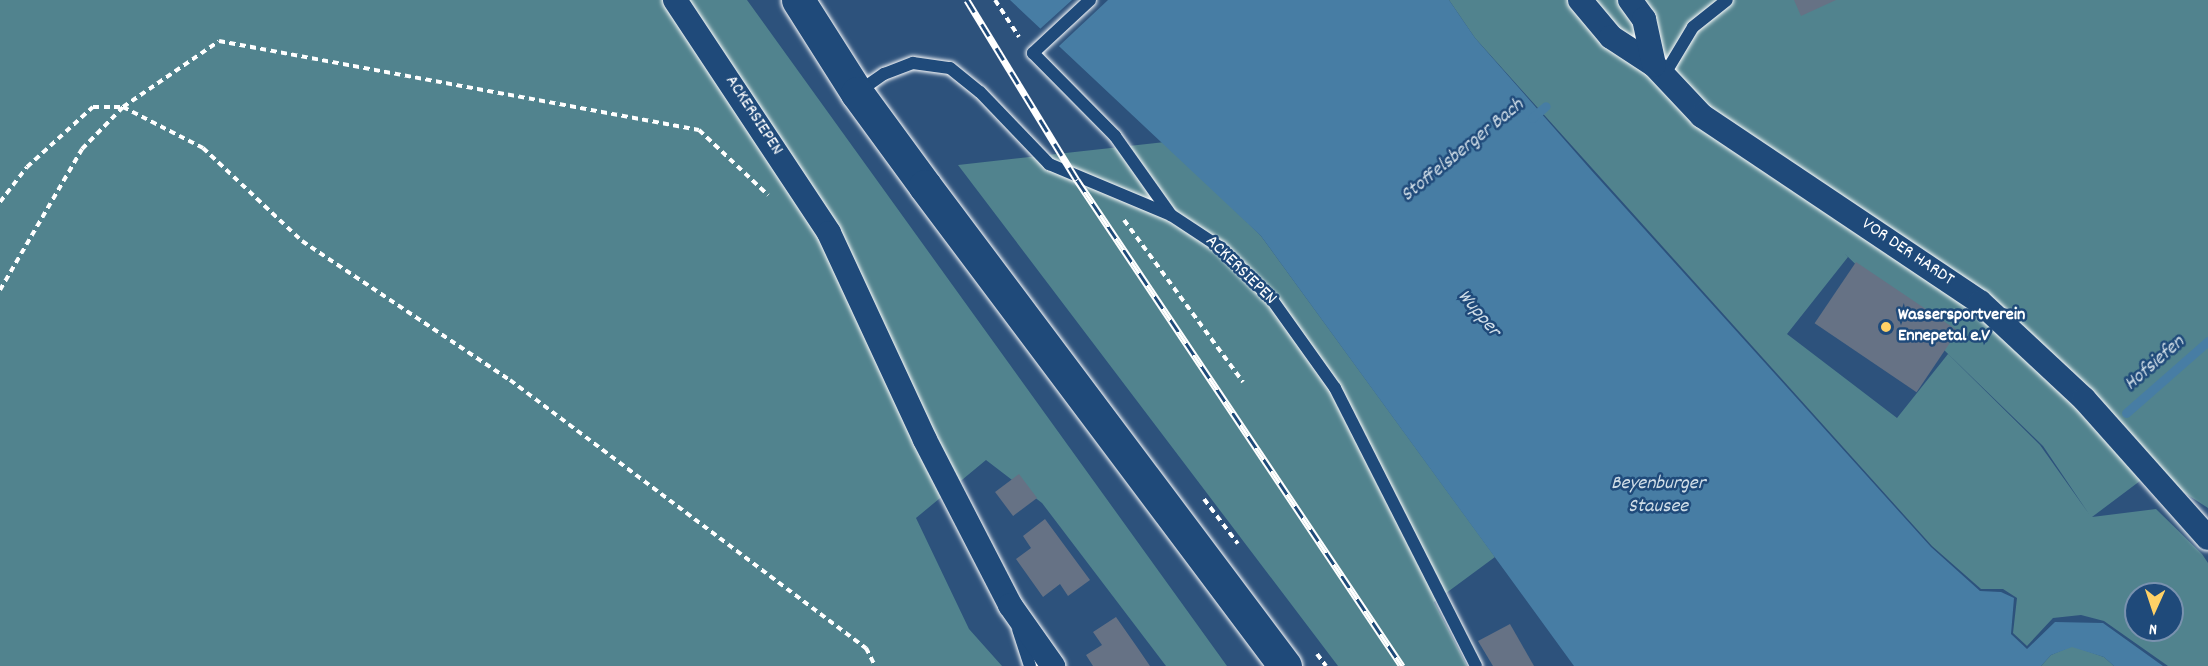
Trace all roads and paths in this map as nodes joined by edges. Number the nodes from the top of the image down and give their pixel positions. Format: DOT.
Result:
graph roads {
  1 [pos="675,0"];
  2 [pos="798,0"];
  3 [pos="995,0"];
  4 [pos="1090,0"];
  5 [pos="1580,0"];
  6 [pos="1630,0"];
  7 [pos="1727,0"];
  8 [pos="1034,53"];
  9 [pos="1658,72"];
  10 [pos="856,93"];
  11 [pos="123,107"];
  12 [pos="1097,187"];
  13 [pos="773,200"];
  14 [pos="0,202"];
  15 [pos="1172,215"];
  16 [pos="0,290"];
  17 [pos="1242,382"];
  18 [pos="2201,518"];
  19 [pos="2208,538"];
  20 [pos="1010,605"];
  21 [pos="875,666"];
  22 [pos="1030,666"];
  23 [pos="1053,666"];
  24 [pos="1286,666"];
  25 [pos="1476,666"];
  1 -- 20 [label="street, ACKERSIEPEN"];
  2 -- 10 [label="main road"];
  3 -- 8 [label="path"];
  4 -- 8 [label="lane"];
  5 -- 9 [label="street, VOR DER HARDT"];
  6 -- 9 [label="street"];
  7 -- 9 [label="lane"];
  8 -- 15 [label="lane"];
  9 -- 18 [label="street, VOR DER HARDT"];
  10 -- 12 [label="lane, ACKERSIEPEN"];
  10 -- 24 [label="main road"];
  11 -- 13 [label="path"];
  11 -- 14 [label="path"];
  11 -- 16 [label="path"];
  11 -- 21 [label="path"];
  12 -- 15 [label="lane, ACKERSIEPEN"];
  12 -- 17 [label="path"];
  15 -- 25 [label="lane, ACKERSIEPEN"];
  18 -- 19 [label="street, VOR DER HARDT"];
  20 -- 22 [label="lane"];
  20 -- 23 [label="street"];
}
